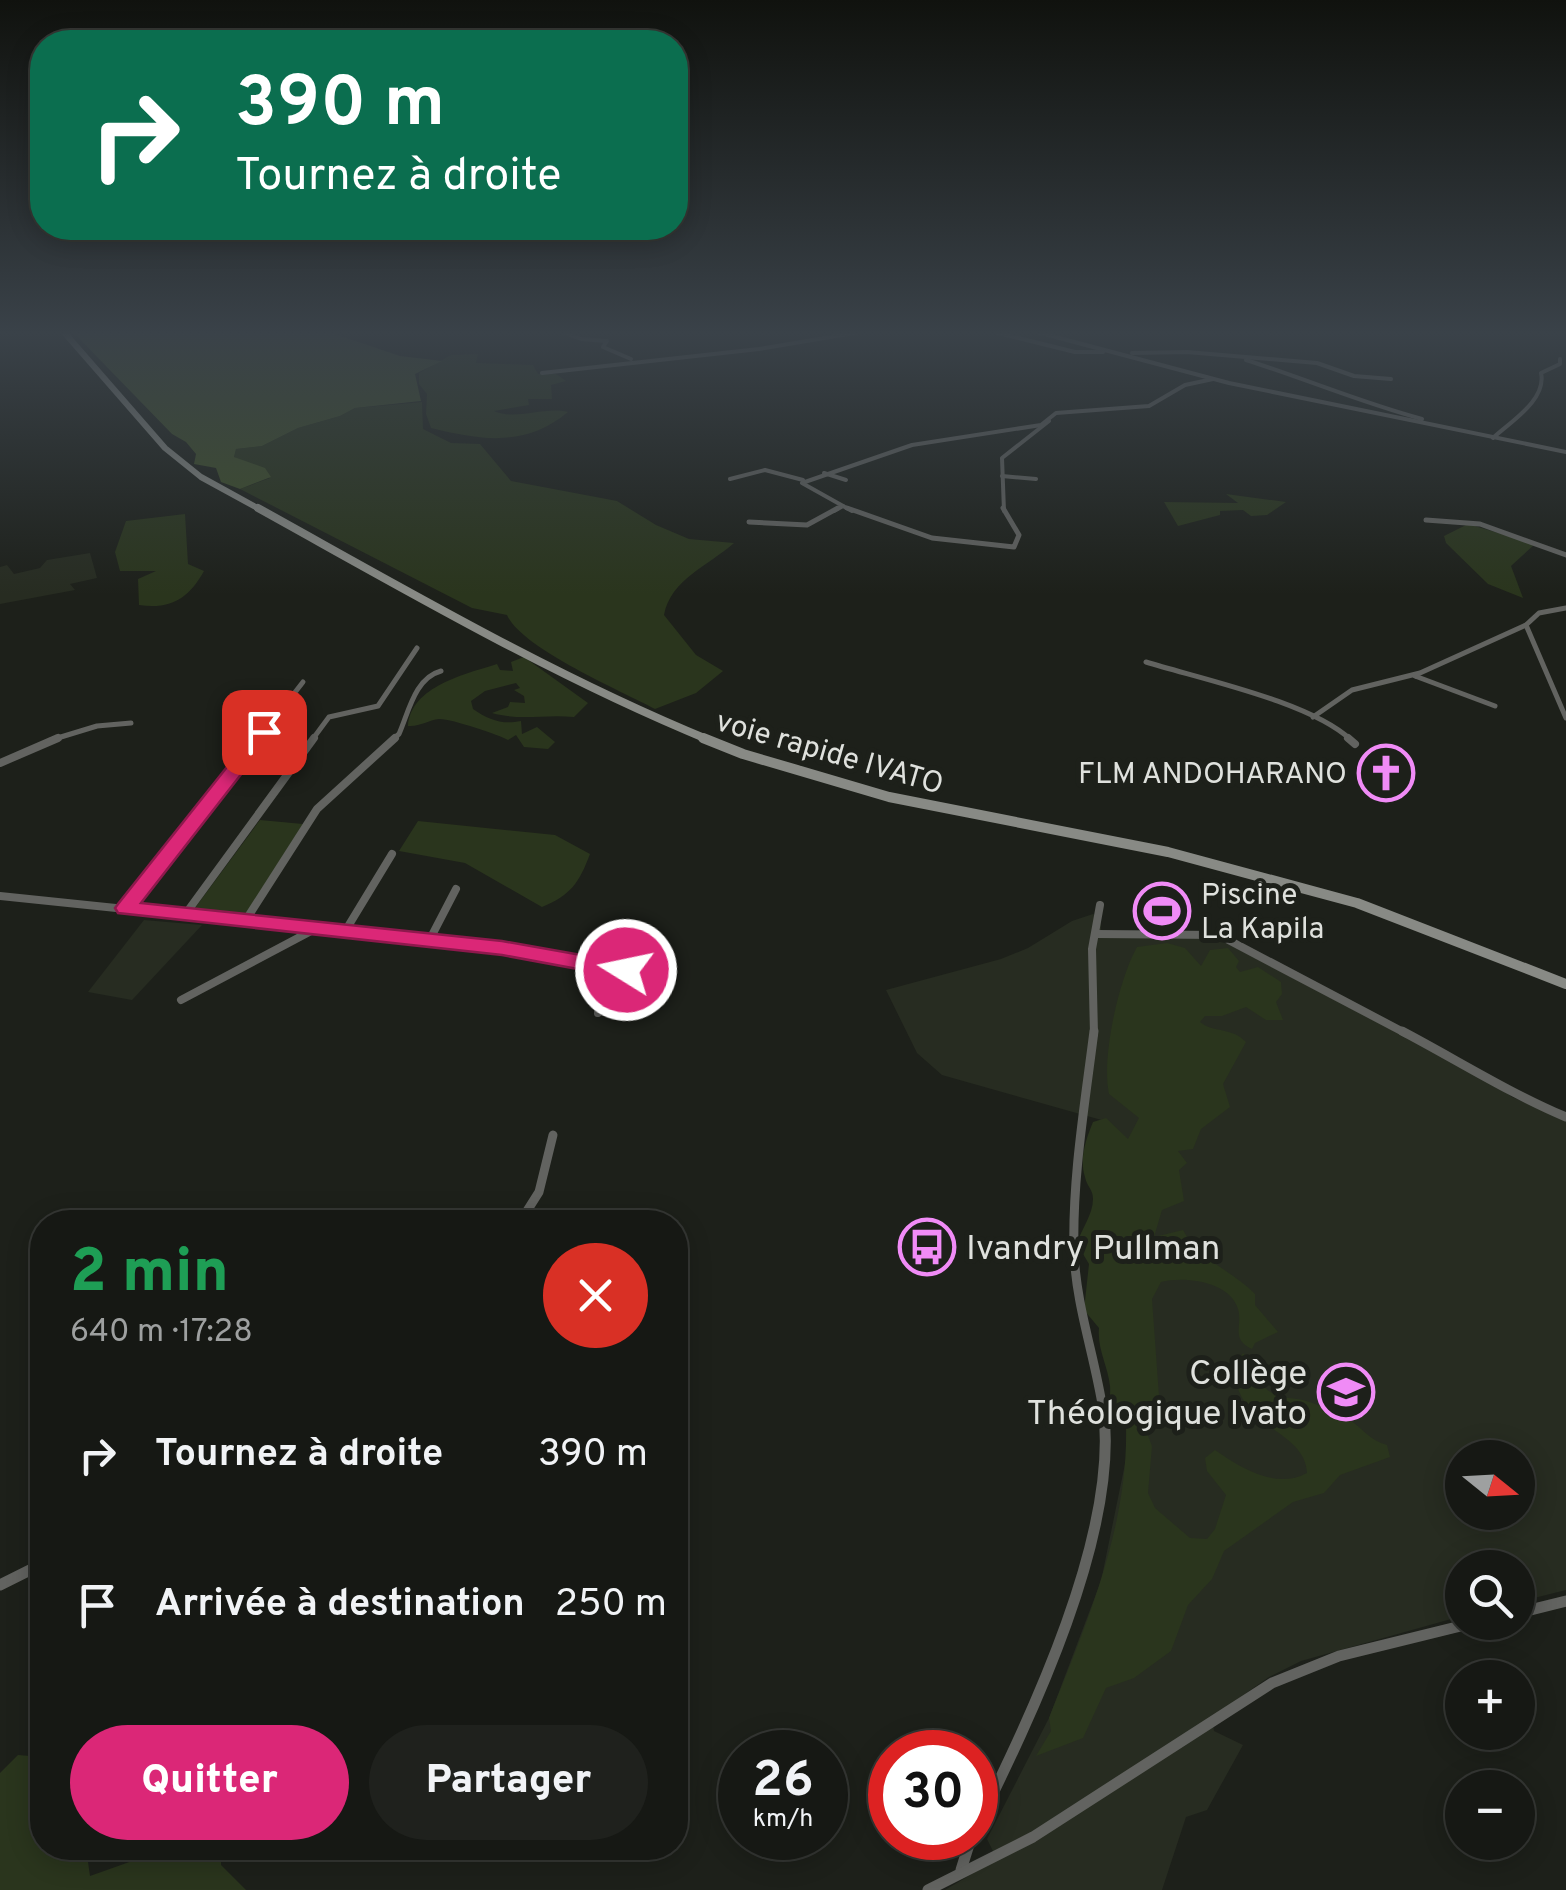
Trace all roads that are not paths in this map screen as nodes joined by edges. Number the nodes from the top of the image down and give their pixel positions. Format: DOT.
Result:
graph roads {
  1 [pos="140,419"];
  2 [pos="1403,419"];
  3 [pos="1423,419"];
  4 [pos="1514,419"];
  5 [pos="1048,420"];
  6 [pos="1445,428"];
  7 [pos="1493,438"];
  8 [pos="1566,452"];
  9 [pos="824,473"];
  10 [pos="1002,476"];
  11 [pos="730,479"];
  12 [pos="803,480"];
  13 [pos="846,480"];
  14 [pos="1036,480"];
  15 [pos="843,506"];
  16 [pos="785,513"];
  17 [pos="1426,520"];
  18 [pos="749,522"];
  19 [pos="772,522"];
  20 [pos="1566,555"];
  21 [pos="1566,608"];
  22 [pos="1526,624"];
  23 [pos="417,648"];
  24 [pos="1146,662"];
  25 [pos="441,671"];
  26 [pos="399,674"];
  27 [pos="1412,676"];
  28 [pos="303,682"];
  29 [pos="421,683"];
  30 [pos="1495,706"];
  31 [pos="1313,717"];
  32 [pos="1566,718"];
  33 [pos="132,723"];
  34 [pos="1355,744"];
  35 [pos="0,762"];
  36 [pos="392,854"];
  37 [pos="456,889"];
  38 [pos="0,896"];
  39 [pos="1100,905"];
  40 [pos="126,908"];
  41 [pos="184,916"];
  42 [pos="244,923"];
  43 [pos="313,930"];
  44 [pos="344,933"];
  45 [pos="1096,934"];
  46 [pos="428,941"];
  47 [pos="1566,984"];
  48 [pos="181,1000"];
  49 [pos="598,1014"];
  50 [pos="1566,1117"];
  51 [pos="553,1135"];
  52 [pos="532,1210"];
  53 [pos="30,1570"];
  54 [pos="0,1585"];
  55 [pos="1566,1601"];
  56 [pos="1535,1609"];
  57 [pos="1445,1631"];
  58 [pos="998,1785"];
  59 [pos="964,1860"];
  60 [pos="961,1870"];
  61 [pos="928,1890"];
  1 -- 47 [label="main road, voie rapide IVATO"];
  2 -- 6 [label="street"];
  3 -- 6 [label="street"];
  4 -- 7 [label="street"];
  5 -- 9 [label="street"];
  5 -- 10 [label="street"];
  6 -- 7 [label="street"];
  7 -- 8 [label="street"];
  9 -- 12 [label="street"];
  9 -- 13 [label="street"];
  10 -- 14 [label="street"];
  10 -- 15 [label="street"];
  11 -- 12 [label="street"];
  12 -- 15 [label="street"];
  15 -- 19 [label="street"];
  16 -- 19 [label="street"];
  17 -- 20 [label="street"];
  18 -- 19 [label="street"];
  21 -- 22 [label="street"];
  22 -- 27 [label="street"];
  22 -- 32 [label="street"];
  23 -- 26 [label="street"];
  24 -- 31 [label="street"];
  25 -- 29 [label="street"];
  26 -- 29 [label="street"];
  26 -- 41 [label="street"];
  27 -- 30 [label="street"];
  27 -- 31 [label="street"];
  28 -- 40 [label="street"];
  29 -- 42 [label="street"];
  31 -- 34 [label="street"];
  33 -- 35 [label="street"];
  36 -- 44 [label="street"];
  37 -- 46 [label="street"];
  38 -- 40 [label="street"];
  39 -- 45 [label="street"];
  40 -- 41 [label="street"];
  41 -- 42 [label="street"];
  42 -- 43 [label="street"];
  43 -- 44 [label="street"];
  43 -- 48 [label="street"];
  44 -- 46 [label="street"];
  45 -- 50 [label="street"];
  45 -- 58 [label="street"];
  46 -- 49 [label="street"];
  51 -- 52 [label="street"];
  53 -- 54 [label="street"];
  55 -- 56 [label="street"];
  57 -- 60 [label="street"];
  59 -- 60 [label="street"];
  60 -- 61 [label="street"];
}
